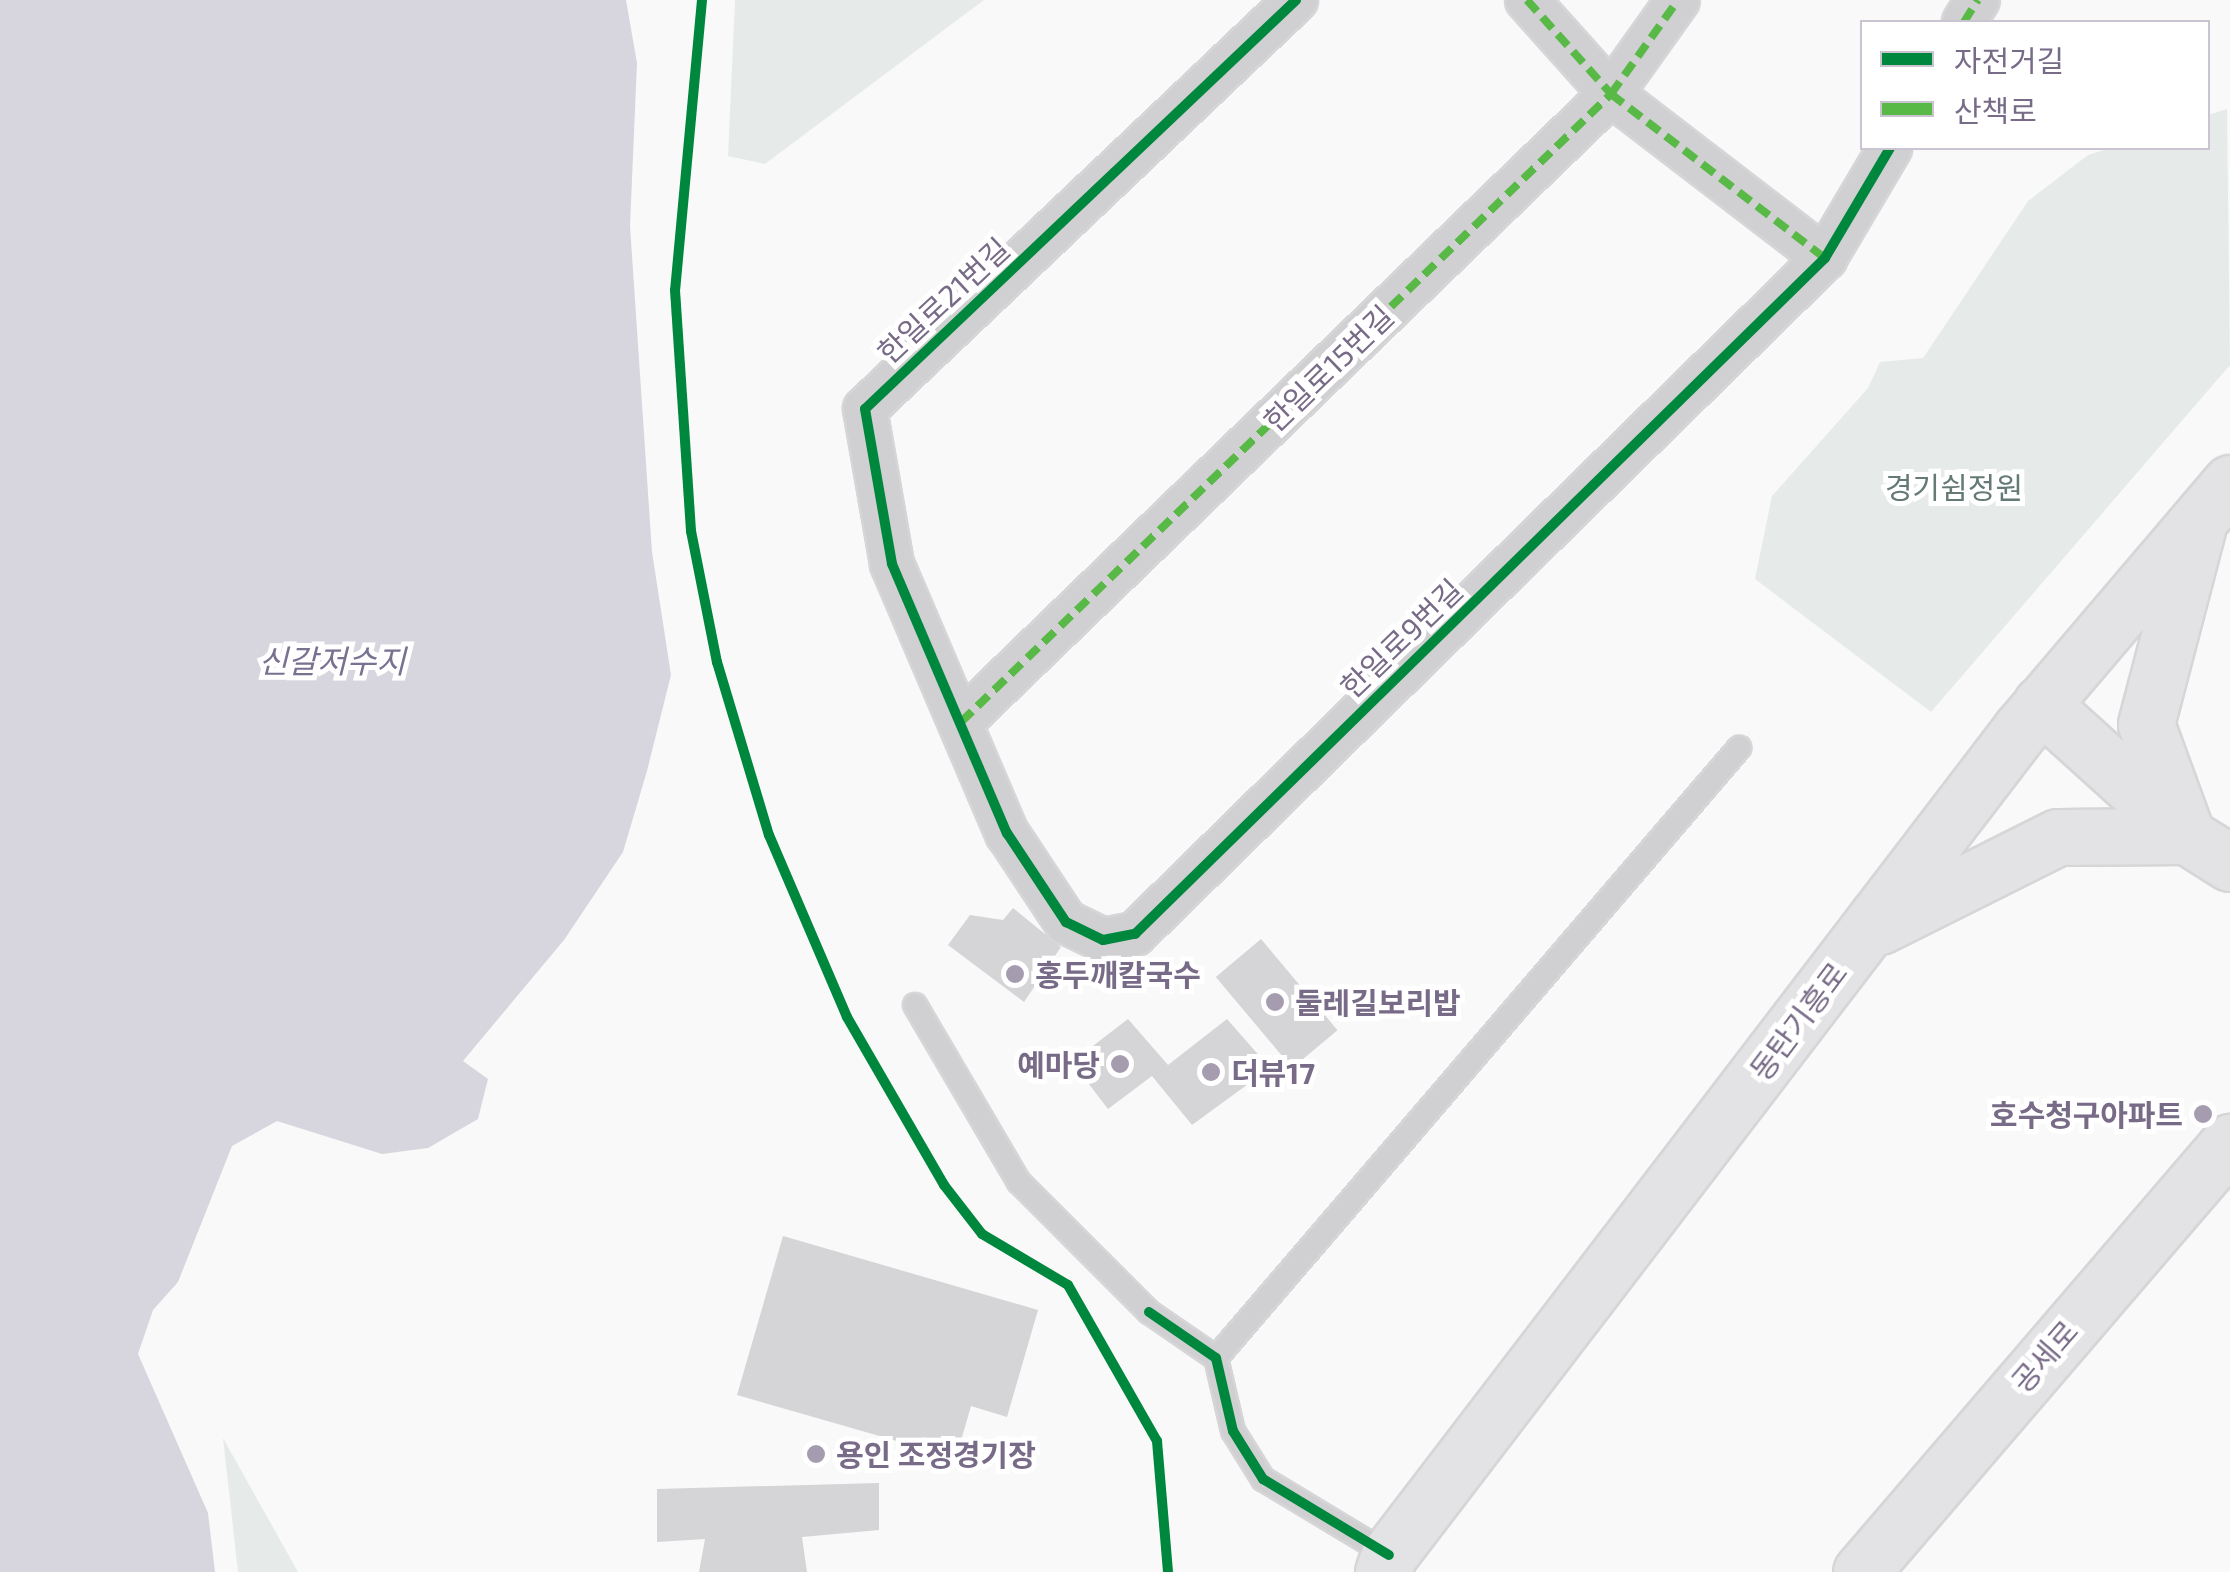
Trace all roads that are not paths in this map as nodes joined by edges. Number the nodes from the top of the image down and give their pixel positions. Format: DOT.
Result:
graph roads {
  1 [pos="1296,0"];
  2 [pos="1527,0"];
  3 [pos="1678,0"];
  4 [pos="1611,94"];
  5 [pos="1889,150"];
  6 [pos="1825,258"];
  7 [pos="2215,501"];
  8 [pos="2040,704"];
  9 [pos="961,722"];
  10 [pos="1739,748"];
  11 [pos="2208,850"];
  12 [pos="1864,934"];
  13 [pos="915,1005"];
  14 [pos="2230,1142"];
  15 [pos="1216,1358"];
  16 [pos="1386,1564"];
  17 [pos="1861,1572"];
  1 -- 9 [label="street, 한일로21번길"];
  2 -- 4 [label="street"];
  3 -- 4 [label="street, 한일로15번길"];
  4 -- 6 [label="street"];
  4 -- 9 [label="street, 한일로15번길"];
  5 -- 6 [label="street, 한일로9번길"];
  6 -- 9 [label="street, 한일로9번길"];
  7 -- 8 [label="main road, 동탄기흥로"];
  7 -- 11 [label="main road"];
  8 -- 11 [label="main road"];
  8 -- 12 [label="main road, 동탄기흥로"];
  10 -- 15 [label="lane"];
  11 -- 12 [label="main road"];
  12 -- 16 [label="main road, 동탄기흥로"];
  13 -- 15 [label="lane"];
  14 -- 17 [label="main road, 공세로"];
  15 -- 16 [label="lane"];
}
